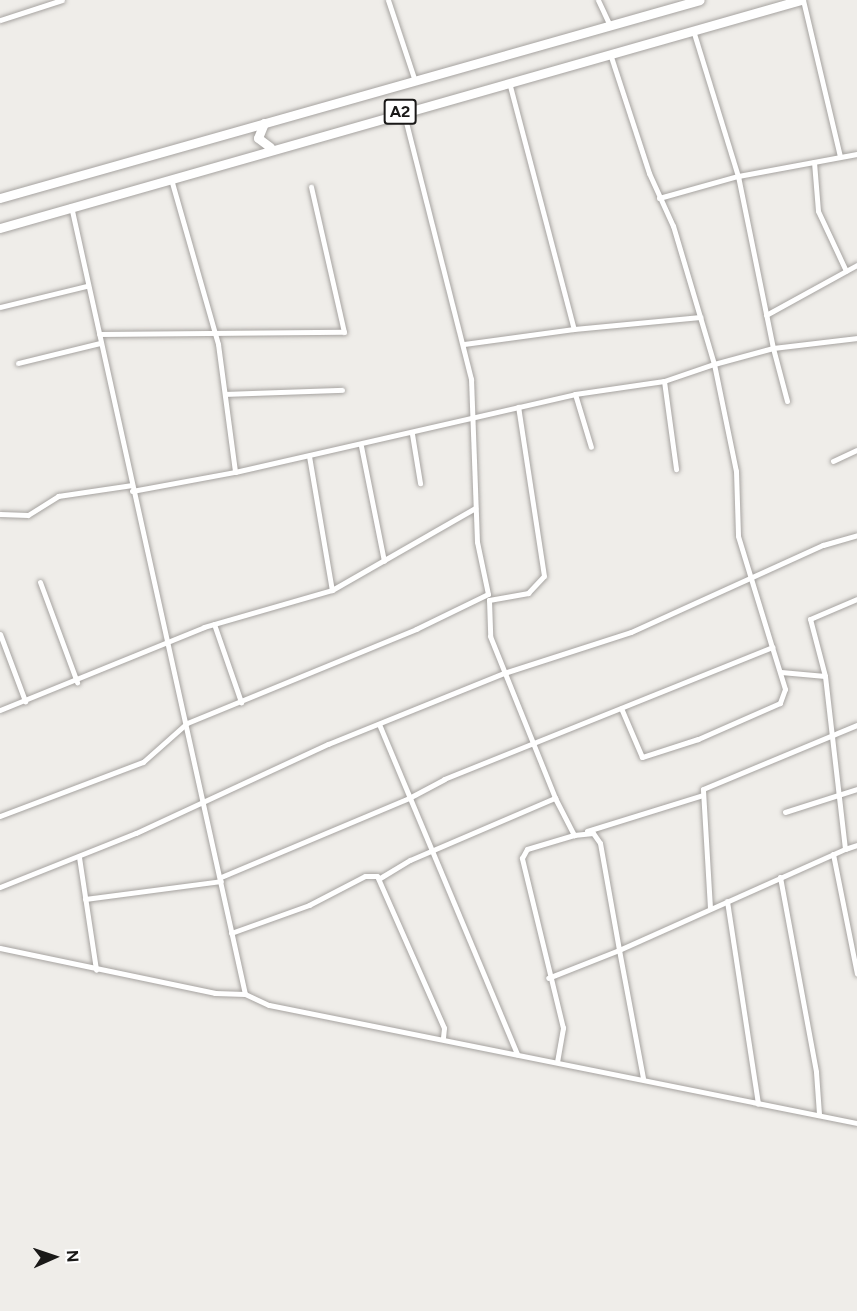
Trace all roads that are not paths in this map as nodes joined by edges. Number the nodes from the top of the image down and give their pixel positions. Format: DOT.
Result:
graph roads {
  1 [pos="62,0"];
  2 [pos="388,0"];
  3 [pos="598,0"];
  4 [pos="700,0"];
  5 [pos="802,0"];
  6 [pos="0,20"];
  7 [pos="610,26"];
  8 [pos="693,30"];
  9 [pos="610,54"];
  10 [pos="415,81"];
  11 [pos="508,82"];
  12 [pos="403,111"];
  13 [pos="264,123"];
  14 [pos="272,148"];
  15 [pos="857,154"];
  16 [pos="840,157"];
  17 [pos="814,162"];
  18 [pos="738,176"];
  19 [pos="171,177"];
  20 [pos="311,187"];
  21 [pos="0,198"];
  22 [pos="659,198"];
  23 [pos="71,206"];
  24 [pos="0,228"];
  25 [pos="857,265"];
  26 [pos="846,271"];
  27 [pos="86,286"];
  28 [pos="0,307"];
  29 [pos="766,315"];
  30 [pos="700,317"];
  31 [pos="574,329"];
  32 [pos="213,333"];
  33 [pos="99,334"];
  34 [pos="857,338"];
  35 [pos="100,343"];
  36 [pos="464,344"];
  37 [pos="773,348"];
  38 [pos="18,363"];
  39 [pos="714,364"];
  40 [pos="664,381"];
  41 [pos="342,390"];
  42 [pos="226,394"];
  43 [pos="575,394"];
  44 [pos="787,401"];
  45 [pos="518,407"];
  46 [pos="473,418"];
  47 [pos="412,434"];
  48 [pos="361,446"];
  49 [pos="591,447"];
  50 [pos="857,450"];
  51 [pos="309,456"];
  52 [pos="833,461"];
  53 [pos="676,469"];
  54 [pos="235,472"];
  55 [pos="420,483"];
  56 [pos="132,488"];
  57 [pos="476,508"];
  58 [pos="0,514"];
  59 [pos="857,535"];
  60 [pos="384,561"];
  61 [pos="753,577"];
  62 [pos="40,582"];
  63 [pos="332,590"];
  64 [pos="489,597"];
  65 [pos="857,599"];
  66 [pos="214,624"];
  67 [pos="0,634"];
  68 [pos="168,644"];
  69 [pos="772,647"];
  70 [pos="781,672"];
  71 [pos="504,673"];
  72 [pos="825,676"];
  73 [pos="77,682"];
  74 [pos="25,701"];
  75 [pos="241,702"];
  76 [pos="621,708"];
  77 [pos="0,710"];
  78 [pos="187,723"];
  79 [pos="379,724"];
  80 [pos="857,725"];
  81 [pos="833,735"];
  82 [pos="532,743"];
  83 [pos="857,789"];
  84 [pos="703,795"];
  85 [pos="838,796"];
  86 [pos="410,798"];
  87 [pos="555,798"];
  88 [pos="201,804"];
  89 [pos="785,812"];
  90 [pos="0,816"];
  91 [pos="584,833"];
  92 [pos="574,835"];
  93 [pos="857,845"];
  94 [pos="845,849"];
  95 [pos="431,851"];
  96 [pos="834,854"];
  97 [pos="79,857"];
  98 [pos="780,877"];
  99 [pos="380,878"];
  100 [pos="221,879"];
  101 [pos="0,887"];
  102 [pos="85,899"];
  103 [pos="727,901"];
  104 [pos="710,908"];
  105 [pos="231,933"];
  106 [pos="0,948"];
  107 [pos="619,950"];
  108 [pos="96,970"];
  109 [pos="857,974"];
  110 [pos="548,978"];
  111 [pos="245,994"];
  112 [pos="443,1038"];
  113 [pos="517,1054"];
  114 [pos="557,1062"];
  115 [pos="643,1078"];
  116 [pos="758,1104"];
  117 [pos="819,1114"];
  118 [pos="857,1124"];
  1 -- 6 [label="street"];
  2 -- 10 [label="street"];
  3 -- 7 [label="street"];
  4 -- 7 [label="highway, A2"];
  5 -- 8 [label="highway, A2"];
  5 -- 16 [label="street"];
  7 -- 10 [label="highway, A2"];
  8 -- 9 [label="highway, A2"];
  8 -- 18 [label="street"];
  9 -- 11 [label="highway, A2"];
  9 -- 22 [label="street"];
  10 -- 13 [label="highway, A2"];
  11 -- 12 [label="highway, A2"];
  11 -- 31 [label="street"];
  12 -- 14 [label="highway, A2"];
  12 -- 36 [label="street"];
  13 -- 14 [label="highway"];
  13 -- 21 [label="highway, A2"];
  14 -- 19 [label="highway, A2"];
  15 -- 16 [label="street"];
  16 -- 17 [label="street"];
  17 -- 18 [label="street"];
  17 -- 26 [label="street"];
  18 -- 22 [label="street"];
  18 -- 29 [label="street"];
  19 -- 23 [label="highway, A2"];
  19 -- 32 [label="street"];
  20 -- 32 [label="street"];
  22 -- 30 [label="street"];
  23 -- 24 [label="highway, A2"];
  23 -- 27 [label="street"];
  25 -- 26 [label="street"];
  26 -- 29 [label="street"];
  27 -- 28 [label="street"];
  27 -- 33 [label="street"];
  29 -- 37 [label="street"];
  30 -- 31 [label="street"];
  30 -- 39 [label="street"];
  31 -- 36 [label="street"];
  32 -- 33 [label="street"];
  32 -- 42 [label="street"];
  33 -- 35 [label="street"];
  34 -- 37 [label="street"];
  35 -- 38 [label="street"];
  35 -- 56 [label="street"];
  36 -- 46 [label="street"];
  37 -- 39 [label="street"];
  37 -- 44 [label="street"];
  39 -- 40 [label="street"];
  39 -- 61 [label="street"];
  40 -- 43 [label="street"];
  40 -- 53 [label="street"];
  41 -- 42 [label="street"];
  42 -- 54 [label="street"];
  43 -- 45 [label="street"];
  43 -- 49 [label="street"];
  45 -- 46 [label="street"];
  45 -- 64 [label="street"];
  46 -- 47 [label="street"];
  46 -- 57 [label="street"];
  47 -- 48 [label="street"];
  47 -- 55 [label="street"];
  48 -- 51 [label="street"];
  48 -- 60 [label="street"];
  50 -- 52 [label="street"];
  51 -- 54 [label="street"];
  51 -- 63 [label="street"];
  54 -- 56 [label="street"];
  56 -- 58 [label="street"];
  56 -- 68 [label="street"];
  57 -- 60 [label="street"];
  57 -- 64 [label="street"];
  59 -- 61 [label="street"];
  60 -- 63 [label="street"];
  61 -- 69 [label="street"];
  61 -- 71 [label="street"];
  62 -- 73 [label="street"];
  63 -- 66 [label="street"];
  64 -- 71 [label="street"];
  64 -- 75 [label="street"];
  65 -- 72 [label="street"];
  66 -- 68 [label="street"];
  66 -- 75 [label="street"];
  67 -- 74 [label="street"];
  68 -- 73 [label="street"];
  68 -- 78 [label="street"];
  69 -- 70 [label="street"];
  69 -- 76 [label="street"];
  70 -- 72 [label="street"];
  70 -- 76 [label="street"];
  71 -- 79 [label="street"];
  71 -- 82 [label="street"];
  72 -- 81 [label="street"];
  73 -- 74 [label="street"];
  74 -- 77 [label="street"];
  75 -- 78 [label="street"];
  76 -- 82 [label="street"];
  78 -- 88 [label="street"];
  78 -- 90 [label="street"];
  79 -- 86 [label="street"];
  79 -- 88 [label="street"];
  80 -- 81 [label="street"];
  81 -- 84 [label="street"];
  81 -- 85 [label="street"];
  82 -- 86 [label="street"];
  82 -- 87 [label="street"];
  83 -- 85 [label="street"];
  84 -- 91 [label="street"];
  84 -- 104 [label="street"];
  85 -- 89 [label="street"];
  85 -- 94 [label="street"];
  86 -- 95 [label="street"];
  86 -- 100 [label="street"];
  87 -- 92 [label="street"];
  87 -- 95 [label="street"];
  88 -- 97 [label="street"];
  88 -- 100 [label="street"];
  91 -- 92 [label="street"];
  91 -- 107 [label="street"];
  92 -- 110 [label="street"];
  93 -- 94 [label="street"];
  94 -- 96 [label="street"];
  95 -- 99 [label="street"];
  95 -- 113 [label="street"];
  96 -- 98 [label="street"];
  96 -- 109 [label="street"];
  97 -- 101 [label="street"];
  97 -- 102 [label="street"];
  98 -- 103 [label="street"];
  98 -- 117 [label="street"];
  99 -- 105 [label="street"];
  99 -- 112 [label="street"];
  100 -- 102 [label="street"];
  100 -- 105 [label="street"];
  102 -- 108 [label="street"];
  103 -- 104 [label="street"];
  103 -- 116 [label="street"];
  104 -- 107 [label="street"];
  105 -- 111 [label="street"];
  106 -- 108 [label="street"];
  107 -- 110 [label="street"];
  107 -- 115 [label="street"];
  108 -- 111 [label="street"];
  110 -- 114 [label="street"];
  111 -- 112 [label="street"];
  112 -- 113 [label="street"];
  113 -- 114 [label="street"];
  114 -- 115 [label="street"];
  115 -- 116 [label="street"];
  116 -- 117 [label="street"];
  117 -- 118 [label="street"];
}
